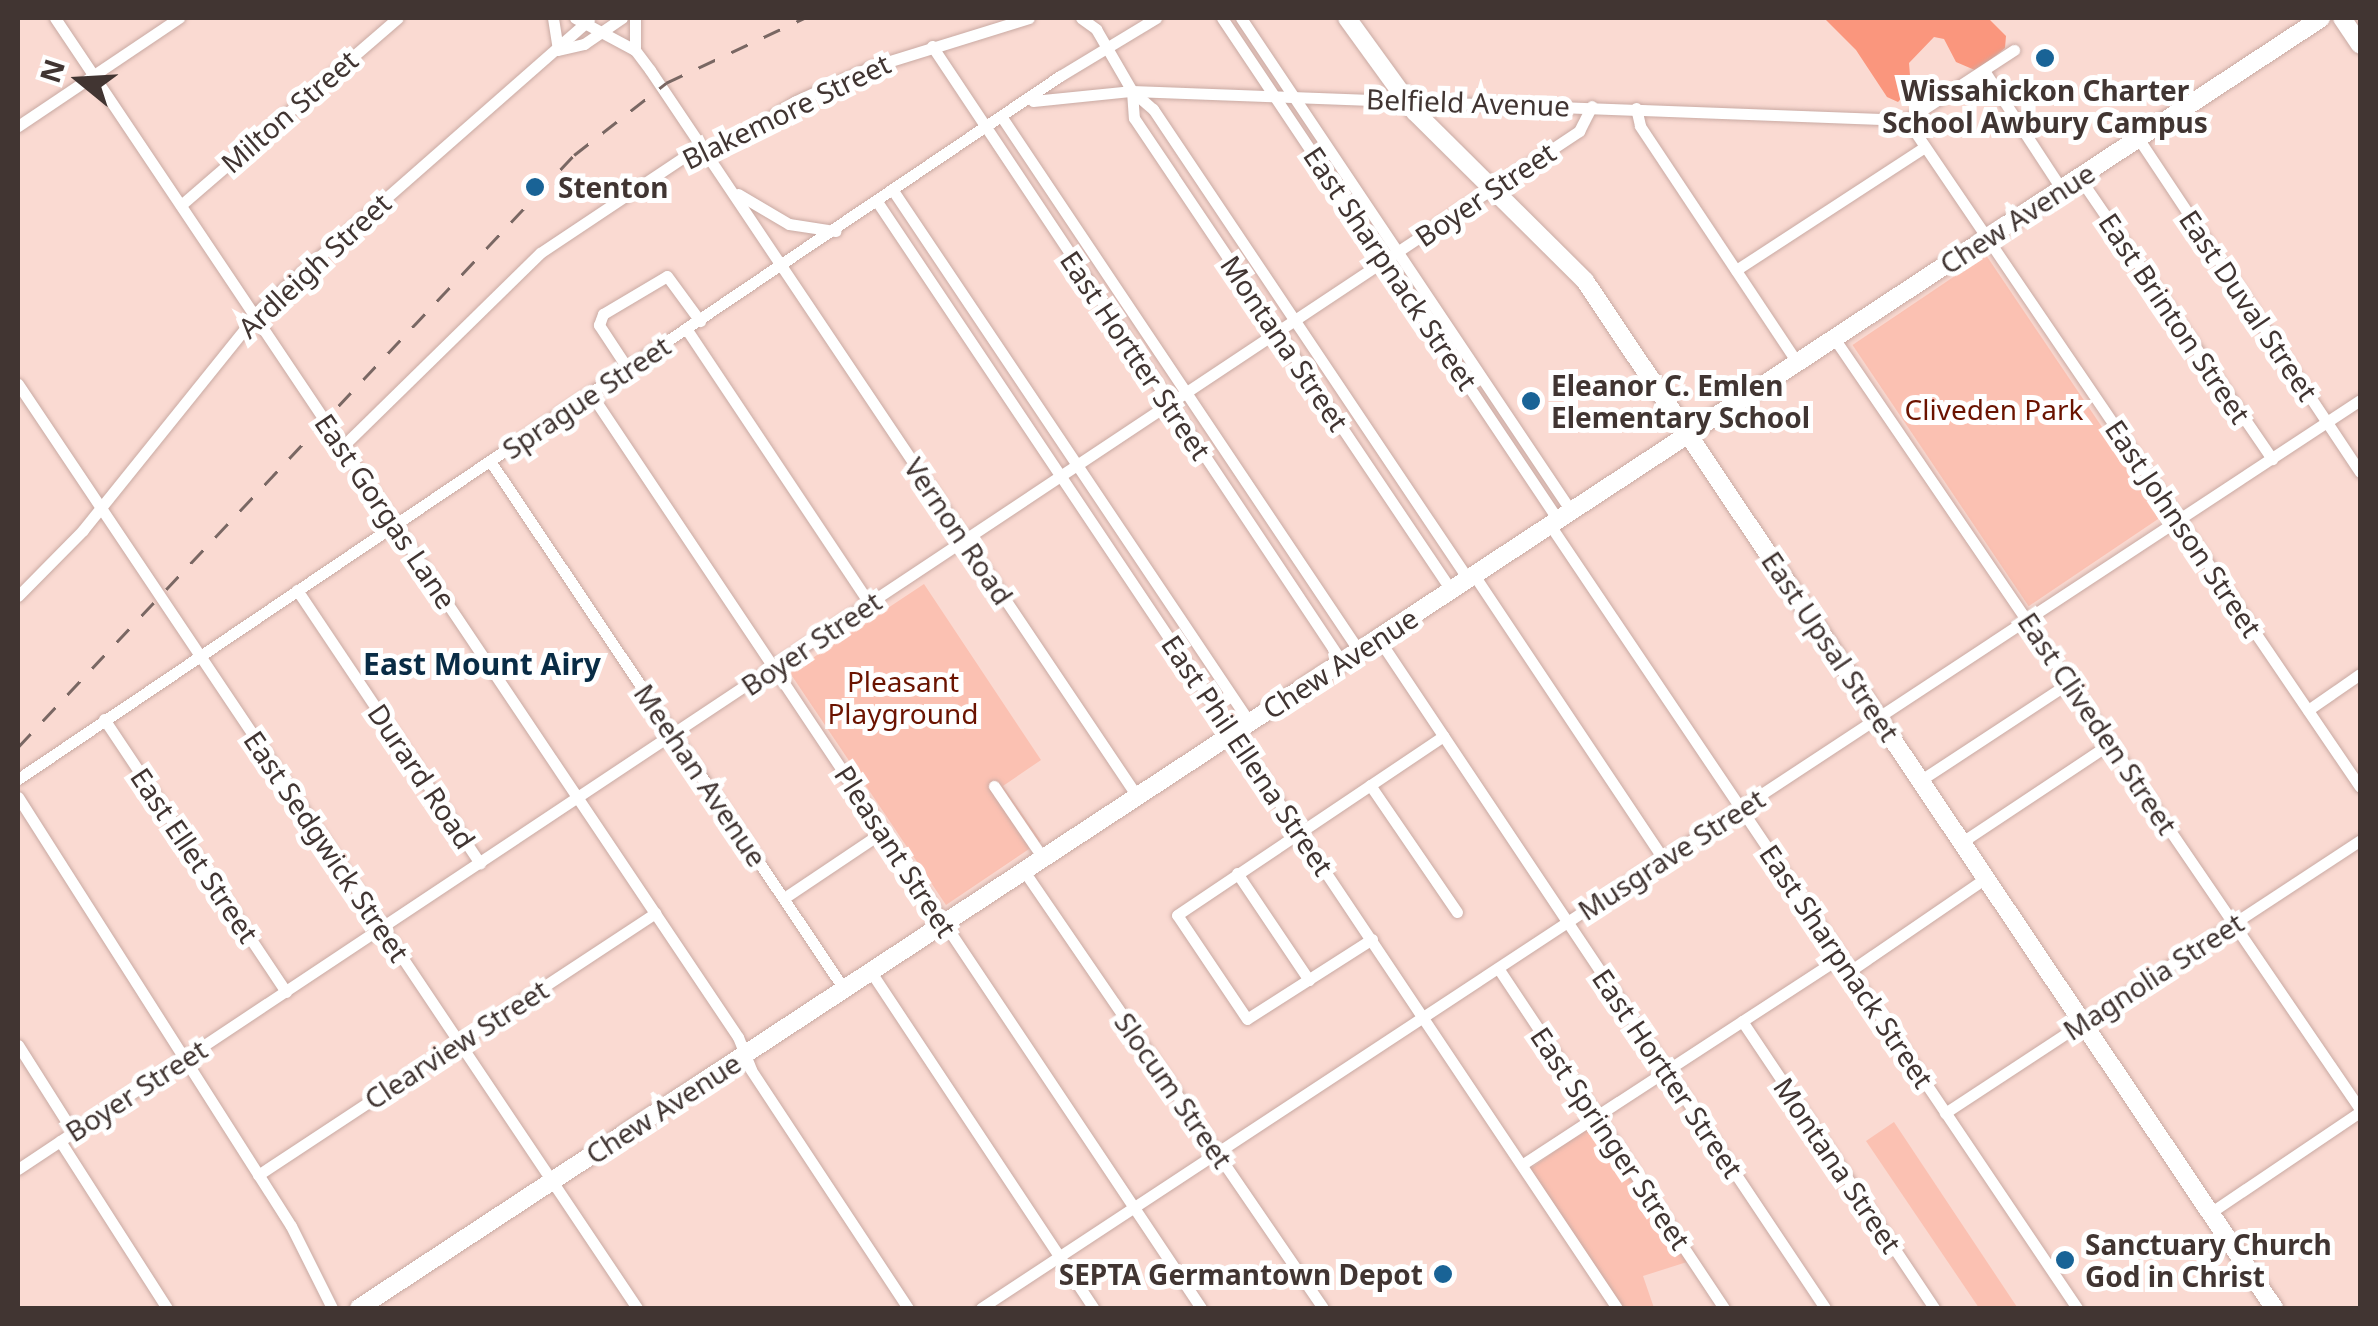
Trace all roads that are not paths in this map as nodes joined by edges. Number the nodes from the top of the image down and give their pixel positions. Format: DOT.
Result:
graph roads {
  1 [pos="55,18"];
  2 [pos="179,18"];
  3 [pos="398,18"];
  4 [pos="553,18"];
  5 [pos="622,18"];
  6 [pos="635,18"];
  7 [pos="1029,18"];
  8 [pos="1080,18"];
  9 [pos="1156,18"];
  10 [pos="1222,18"];
  11 [pos="1241,18"];
  12 [pos="1347,18"];
  13 [pos="2321,18"];
  14 [pos="2342,18"];
  15 [pos="584,19"];
  16 [pos="604,30"];
  17 [pos="2360,45"];
  18 [pos="932,46"];
  19 [pos="1107,47"];
  20 [pos="558,50"];
  21 [pos="635,50"];
  22 [pos="2014,50"];
  23 [pos="1985,72"];
  24 [pos="93,74"];
  25 [pos="1132,91"];
  26 [pos="1275,96"];
  27 [pos="1294,96"];
  28 [pos="1405,101"];
  29 [pos="1029,102"];
  30 [pos="1592,106"];
  31 [pos="1636,108"];
  32 [pos="1002,119"];
  33 [pos="1907,120"];
  34 [pos="18,126"];
  35 [pos="987,130"];
  36 [pos="2138,138"];
  37 [pos="1924,146"];
  38 [pos="705,151"];
  39 [pos="2078,177"];
  40 [pos="730,188"];
  41 [pos="1494,188"];
  42 [pos="2062,188"];
  43 [pos="894,192"];
  44 [pos="878,203"];
  45 [pos="181,205"];
  46 [pos="835,231"];
  47 [pos="1986,238"];
  48 [pos="1398,252"];
  49 [pos="1386,260"];
  50 [pos="782,267"];
  51 [pos="1736,270"];
  52 [pos="254,314"];
  53 [pos="700,321"];
  54 [pos="1294,321"];
  55 [pos="687,330"];
  56 [pos="1278,332"];
  57 [pos="1834,338"];
  58 [pos="1798,362"];
  59 [pos="628,369"];
  60 [pos="18,384"];
  61 [pos="591,394"];
  62 [pos="1187,394"];
  63 [pos="2360,400"];
  64 [pos="1170,405"];
  65 [pos="2328,422"];
  66 [pos="1688,434"];
  67 [pos="342,446"];
  68 [pos="2272,459"];
  69 [pos="490,461"];
  70 [pos="1078,466"];
  71 [pos="2360,472"];
  72 [pos="1061,476"];
  73 [pos="101,509"];
  74 [pos="1560,518"];
  75 [pos="2179,520"];
  76 [pos="395,524"];
  77 [pos="965,540"];
  78 [pos="1471,577"];
  79 [pos="297,590"];
  80 [pos="1451,590"];
  81 [pos="18,596"];
  82 [pos="870,604"];
  83 [pos="2027,620"];
  84 [pos="1378,638"];
  85 [pos="1358,651"];
  86 [pos="199,655"];
  87 [pos="1342,662"];
  88 [pos="774,668"];
  89 [pos="2360,674"];
  90 [pos="2070,682"];
  91 [pos="2308,710"];
  92 [pos="1879,718"];
  93 [pos="104,719"];
  94 [pos="1242,728"];
  95 [pos="674,735"];
  96 [pos="1442,736"];
  97 [pos="2111,743"];
  98 [pos="18,780"];
  99 [pos="1921,780"];
  100 [pos="1370,784"];
  101 [pos="994,786"];
  102 [pos="2360,787"];
  103 [pos="1138,796"];
  104 [pos="18,797"];
  105 [pos="579,798"];
  106 [pos="1741,808"];
  107 [pos="22,817"];
  108 [pos="884,831"];
  109 [pos="1300,832"];
  110 [pos="2360,840"];
  111 [pos="1962,842"];
  112 [pos="1043,858"];
  113 [pos="1664,860"];
  114 [pos="480,863"];
  115 [pos="1024,871"];
  116 [pos="1238,874"];
  117 [pos="1986,878"];
  118 [pos="784,898"];
  119 [pos="1457,912"];
  120 [pos="655,913"];
  121 [pos="1568,922"];
  122 [pos="2234,923"];
  123 [pos="944,924"];
  124 [pos="382,928"];
  125 [pos="1372,939"];
  126 [pos="1840,956"];
  127 [pos="1498,968"];
  128 [pos="1850,970"];
  129 [pos="871,972"];
  130 [pos="1309,980"];
  131 [pos="844,989"];
  132 [pos="286,992"];
  133 [pos="1424,1016"];
  134 [pos="1742,1022"];
  135 [pos="2083,1023"];
  136 [pos="458,1042"];
  137 [pos="18,1045"];
  138 [pos="745,1054"];
  139 [pos="184,1059"];
  140 [pos="1667,1071"];
  141 [pos="2360,1110"];
  142 [pos="1946,1113"];
  143 [pos="1596,1116"];
  144 [pos="72,1132"];
  145 [pos="60,1140"];
  146 [pos="1217,1153"];
  147 [pos="1523,1164"];
  148 [pos="18,1168"];
  149 [pos="258,1174"];
  150 [pos="552,1181"];
  151 [pos="1134,1208"];
  152 [pos="2210,1213"];
  153 [pos="1059,1257"];
  154 [pos="167,1308"];
  155 [pos="332,1308"];
  156 [pos="359,1308"];
  157 [pos="637,1308"];
  158 [pos="908,1308"];
  159 [pos="981,1308"];
  160 [pos="1093,1308"];
  161 [pos="1202,1308"];
  162 [pos="1323,1308"];
  163 [pos="1617,1308"];
  164 [pos="1724,1308"];
  165 [pos="1825,1308"];
  166 [pos="1934,1308"];
  167 [pos="2077,1308"];
  168 [pos="2274,1308"];
  1 -- 24 [label="street, East Gorgas Lane"];
  2 -- 24 [label="street"];
  3 -- 45 [label="street, Milton Street"];
  4 -- 20 [label="street"];
  5 -- 16 [label="street, Ardleigh Street"];
  6 -- 21 [label="street"];
  7 -- 18 [label="street, Blakemore Street"];
  8 -- 19 [label="street, Montana Street"];
  9 -- 19 [label="street, Sprague Street"];
  10 -- 26 [label="street, East Sharpnack Street"];
  11 -- 27 [label="street, East Sharpnack Street"];
  12 -- 28 [label="street, East Upsal Street"];
  13 -- 36 [label="street, Chew Avenue"];
  14 -- 17 [label="street"];
  15 -- 16 [label="street"];
  15 -- 20 [label="street, Ardleigh Street"];
  16 -- 20 [label="street, Ardleigh Street"];
  16 -- 21 [label="street"];
  18 -- 35 [label="street, East Hortter Street"];
  18 -- 38 [label="street, Blakemore Street"];
  19 -- 25 [label="street, Montana Street"];
  19 -- 29 [label="street, Sprague Street"];
  20 -- 52 [label="street, Ardleigh Street"];
  21 -- 38 [label="street, Vernon Road"];
  22 -- 23 [label="street"];
  23 -- 33 [label="street"];
  23 -- 42 [label="street"];
  24 -- 34 [label="street"];
  24 -- 45 [label="street, East Gorgas Lane"];
  25 -- 26 [label="street, Belfield Avenue"];
  25 -- 29 [label="street, Belfield Avenue"];
  25 -- 54 [label="street, Montana Street"];
  25 -- 56 [label="street, Montana Street"];
  26 -- 27 [label="street, Belfield Avenue"];
  26 -- 49 [label="street, East Sharpnack Street"];
  27 -- 28 [label="street, Belfield Avenue"];
  27 -- 48 [label="street, East Sharpnack Street"];
  28 -- 30 [label="street, Belfield Avenue"];
  28 -- 41 [label="street, East Upsal Street"];
  29 -- 32 [label="street, Sprague Street"];
  30 -- 31 [label="street, Belfield Avenue"];
  30 -- 41 [label="street, Boyer Street"];
  31 -- 33 [label="street, Belfield Avenue"];
  31 -- 51 [label="street"];
  32 -- 35 [label="street, Sprague Street"];
  32 -- 62 [label="street, East Hortter Street"];
  33 -- 37 [label="street, East Johnson Street"];
  35 -- 43 [label="street, Sprague Street"];
  35 -- 64 [label="street, East Hortter Street"];
  36 -- 39 [label="street, Chew Avenue"];
  36 -- 65 [label="street, East Duval Street"];
  37 -- 47 [label="street, East Johnson Street"];
  37 -- 51 [label="street"];
  38 -- 40 [label="street, Vernon Road"];
  38 -- 67 [label="street, Blakemore Street"];
  39 -- 42 [label="street, Chew Avenue"];
  39 -- 68 [label="street, East Brinton Street"];
  40 -- 46 [label="street"];
  40 -- 50 [label="street, Vernon Road"];
  41 -- 48 [label="street, Boyer Street"];
  41 -- 66 [label="street, East Upsal Street"];
  42 -- 47 [label="street, Chew Avenue"];
  43 -- 44 [label="street, Sprague Street"];
  43 -- 70 [label="street, East Phil Ellena Street"];
  44 -- 46 [label="street, Sprague Street"];
  44 -- 72 [label="street, East Phil Ellena Street"];
  45 -- 52 [label="street, East Gorgas Lane"];
  46 -- 50 [label="street, Sprague Street"];
  47 -- 57 [label="street, Chew Avenue"];
  47 -- 75 [label="street, East Johnson Street"];
  48 -- 49 [label="street, Boyer Street"];
  48 -- 74 [label="street, East Sharpnack Street"];
  49 -- 54 [label="street, Boyer Street"];
  49 -- 74 [label="street, East Sharpnack Street"];
  50 -- 53 [label="street, Sprague Street"];
  50 -- 77 [label="street, Vernon Road"];
  51 -- 58 [label="street"];
  52 -- 67 [label="street, East Gorgas Lane"];
  52 -- 73 [label="street, Ardleigh Street"];
  53 -- 55 [label="street, Sprague Street"];
  53 -- 59 [label="street"];
  54 -- 56 [label="street, Boyer Street"];
  54 -- 78 [label="street, Montana Street"];
  55 -- 59 [label="street, Sprague Street"];
  55 -- 82 [label="street"];
  56 -- 62 [label="street, Boyer Street"];
  56 -- 80 [label="street, Montana Street"];
  57 -- 58 [label="street, Chew Avenue"];
  57 -- 83 [label="street, East Cliveden Street"];
  58 -- 66 [label="street, Chew Avenue"];
  59 -- 61 [label="street, Sprague Street"];
  60 -- 73 [label="street, East Sedgwick Street"];
  61 -- 69 [label="street, Sprague Street"];
  61 -- 88 [label="street, Pleasant Street"];
  62 -- 64 [label="street, Boyer Street"];
  62 -- 85 [label="street, East Hortter Street"];
  63 -- 65 [label="street, Musgrave Street"];
  64 -- 70 [label="street, Boyer Street"];
  64 -- 87 [label="street, East Hortter Street"];
  65 -- 68 [label="street, Musgrave Street"];
  65 -- 71 [label="street, East Duval Street"];
  66 -- 74 [label="street, Chew Avenue"];
  66 -- 92 [label="street, East Upsal Street"];
  67 -- 76 [label="street, East Gorgas Lane"];
  68 -- 75 [label="street, Musgrave Street"];
  69 -- 76 [label="street, Sprague Street"];
  69 -- 95 [label="street, Meehan Avenue"];
  70 -- 72 [label="street, Boyer Street"];
  70 -- 94 [label="street, East Phil Ellena Street"];
  72 -- 77 [label="street, Boyer Street"];
  72 -- 94 [label="street, East Phil Ellena Street"];
  73 -- 81 [label="street, Ardleigh Street"];
  73 -- 86 [label="street, East Sedgwick Street"];
  74 -- 78 [label="street, Chew Avenue"];
  74 -- 106 [label="street, East Sharpnack Street"];
  75 -- 83 [label="street, Musgrave Street"];
  75 -- 91 [label="street, East Johnson Street"];
  76 -- 79 [label="street, Sprague Street"];
  76 -- 105 [label="street, East Gorgas Lane"];
  77 -- 82 [label="street, Boyer Street"];
  77 -- 103 [label="street, Vernon Road"];
  78 -- 80 [label="street, Chew Avenue"];
  78 -- 113 [label="street, Montana Street"];
  79 -- 86 [label="street, Sprague Street"];
  79 -- 114 [label="street, Durard Road"];
  80 -- 84 [label="street, Chew Avenue"];
  82 -- 88 [label="street, Boyer Street"];
  83 -- 90 [label="street, East Cliveden Street"];
  83 -- 92 [label="street, Musgrave Street"];
  84 -- 85 [label="street, Chew Avenue"];
  84 -- 96 [label="street, East Hortter Street"];
  85 -- 87 [label="street, Chew Avenue"];
  86 -- 93 [label="street, Sprague Street"];
  86 -- 124 [label="street, East Sedgwick Street"];
  87 -- 94 [label="street, Chew Avenue"];
  88 -- 95 [label="street, Boyer Street"];
  88 -- 108 [label="street, Pleasant Street"];
  89 -- 91 [label="street"];
  90 -- 97 [label="street, East Cliveden Street"];
  90 -- 99 [label="street"];
  91 -- 102 [label="street, East Johnson Street"];
  92 -- 99 [label="street, East Upsal Street"];
  92 -- 106 [label="street, Musgrave Street"];
  93 -- 98 [label="street, Sprague Street"];
  93 -- 132 [label="street, East Ellet Street"];
  94 -- 103 [label="street, Chew Avenue"];
  94 -- 109 [label="street, East Phil Ellena Street"];
  95 -- 105 [label="street, Boyer Street"];
  95 -- 118 [label="street, Meehan Avenue"];
  96 -- 100 [label="street"];
  96 -- 121 [label="street, East Hortter Street"];
  97 -- 111 [label="street"];
  97 -- 122 [label="street, East Cliveden Street"];
  99 -- 111 [label="street, East Upsal Street"];
  100 -- 109 [label="street"];
  100 -- 119 [label="street"];
  101 -- 112 [label="street"];
  103 -- 112 [label="street, Chew Avenue"];
  104 -- 107 [label="street"];
  105 -- 114 [label="street, Boyer Street"];
  105 -- 120 [label="street, East Gorgas Lane"];
  106 -- 113 [label="street, Musgrave Street"];
  106 -- 126 [label="street, East Sharpnack Street"];
  107 -- 139 [label="street"];
  108 -- 118 [label="street"];
  108 -- 123 [label="street, Pleasant Street"];
  109 -- 116 [label="street"];
  109 -- 125 [label="street, East Phil Ellena Street"];
  110 -- 122 [label="street, Magnolia Street"];
  111 -- 117 [label="street, East Upsal Street"];
  112 -- 115 [label="street, Chew Avenue"];
  113 -- 121 [label="street, Musgrave Street"];
  114 -- 124 [label="street, Boyer Street"];
  115 -- 123 [label="street, Chew Avenue"];
  115 -- 146 [label="street, Slocum Street"];
  116 -- 130 [label="street"];
  116 -- 130 [label="street"];
  117 -- 128 [label="street"];
  117 -- 135 [label="street, East Upsal Street"];
  118 -- 131 [label="street, Meehan Avenue"];
  120 -- 136 [label="street, Clearview Street"];
  120 -- 138 [label="street, East Gorgas Lane"];
  121 -- 127 [label="street, Musgrave Street"];
  121 -- 140 [label="street, East Hortter Street"];
  122 -- 135 [label="street, Magnolia Street"];
  122 -- 141 [label="street, East Cliveden Street"];
  123 -- 129 [label="street, Chew Avenue"];
  123 -- 151 [label="street, Pleasant Street"];
  124 -- 132 [label="street, Boyer Street"];
  124 -- 136 [label="street, East Sedgwick Street"];
  125 -- 130 [label="street"];
  125 -- 133 [label="street, East Phil Ellena Street"];
  126 -- 128 [label="street, East Sharpnack Street"];
  126 -- 134 [label="street"];
  127 -- 133 [label="street, Musgrave Street"];
  127 -- 143 [label="street, East Springer Street"];
  128 -- 142 [label="street, East Sharpnack Street"];
  129 -- 131 [label="street, Chew Avenue"];
  129 -- 153 [label="street"];
  131 -- 138 [label="street, Chew Avenue"];
  132 -- 139 [label="street, Boyer Street"];
  133 -- 146 [label="street, Musgrave Street"];
  133 -- 147 [label="street, East Phil Ellena Street"];
  134 -- 140 [label="street"];
  134 -- 166 [label="street, Montana Street"];
  135 -- 142 [label="street, Magnolia Street"];
  135 -- 152 [label="street, East Upsal Street"];
  136 -- 149 [label="street, Clearview Street"];
  136 -- 150 [label="street, East Sedgwick Street"];
  137 -- 144 [label="street"];
  138 -- 150 [label="street, Chew Avenue"];
  138 -- 158 [label="street, East Gorgas Lane"];
  139 -- 144 [label="street, Boyer Street"];
  139 -- 149 [label="street"];
  140 -- 143 [label="street"];
  140 -- 165 [label="street, East Hortter Street"];
  141 -- 152 [label="street"];
  142 -- 167 [label="street, East Sharpnack Street"];
  143 -- 147 [label="street"];
  143 -- 164 [label="street, East Springer Street"];
  144 -- 145 [label="street, Boyer Street"];
  145 -- 148 [label="street, Boyer Street"];
  145 -- 154 [label="street"];
  146 -- 151 [label="street, Musgrave Street"];
  146 -- 162 [label="street, Slocum Street"];
  147 -- 163 [label="street, East Phil Ellena Street"];
  149 -- 155 [label="street"];
  150 -- 156 [label="street, Chew Avenue"];
  150 -- 157 [label="street, East Sedgwick Street"];
  151 -- 153 [label="street, Musgrave Street"];
  151 -- 161 [label="street, Pleasant Street"];
  152 -- 168 [label="street, East Upsal Street"];
  153 -- 159 [label="street, Musgrave Street"];
  153 -- 160 [label="street"];
}
